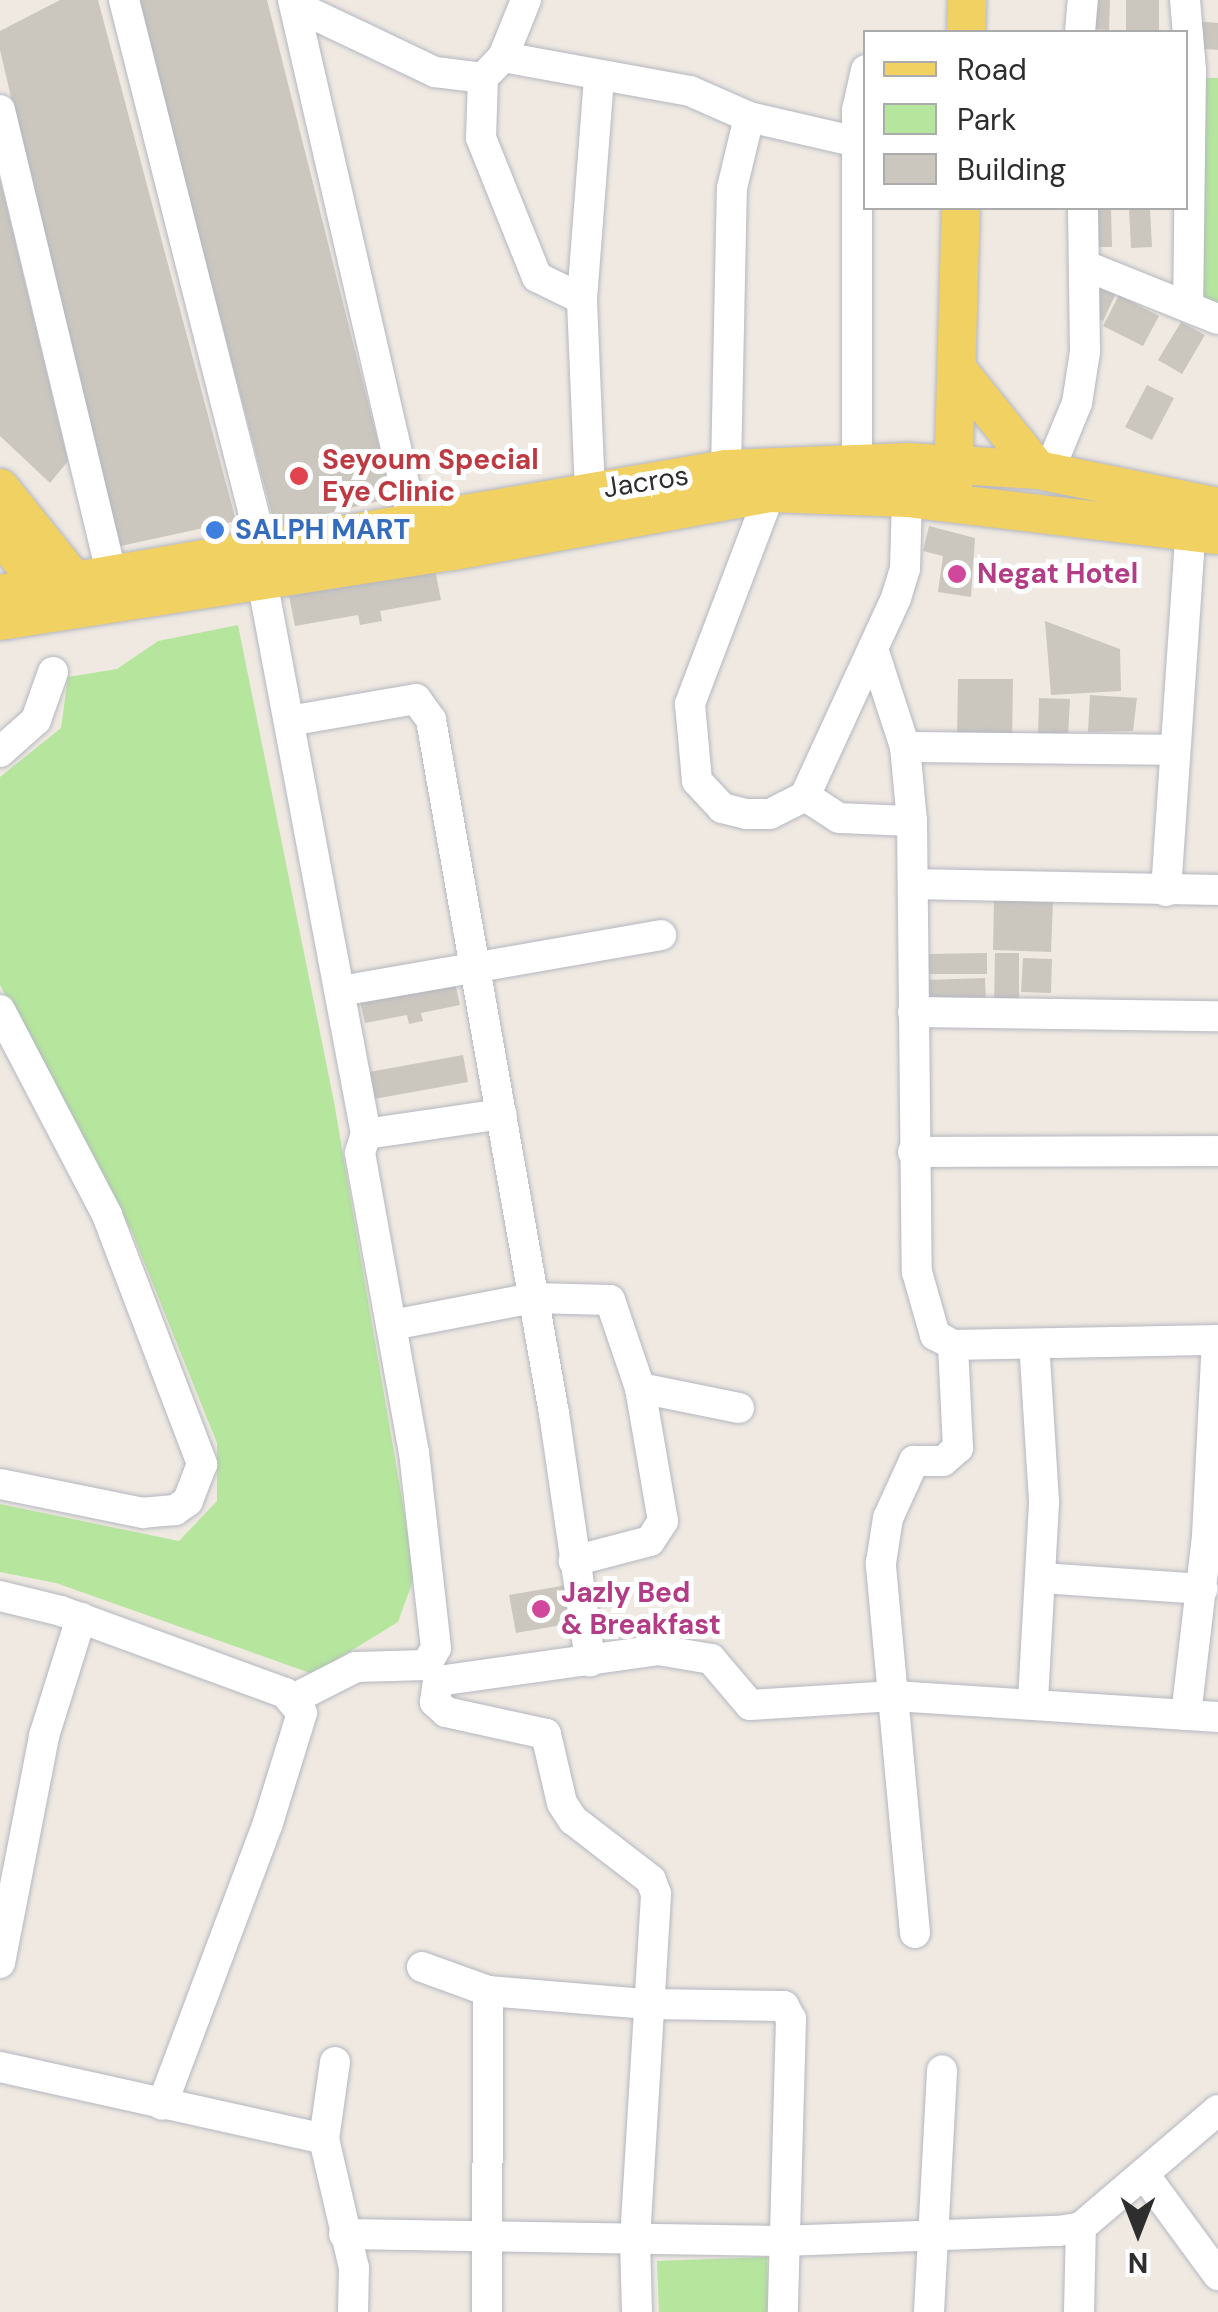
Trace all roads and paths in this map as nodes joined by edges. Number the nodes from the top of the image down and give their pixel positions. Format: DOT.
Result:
graph roads {
  1 [pos="124,0"];
  2 [pos="526,0"];
  3 [pos="967,0"];
  4 [pos="1082,0"];
  5 [pos="1185,0"];
  6 [pos="295,4"];
  7 [pos="966,30"];
  8 [pos="1080,30"];
  9 [pos="493,67"];
  10 [pos="1204,70"];
  11 [pos="600,78"];
  12 [pos="863,94"];
  13 [pos="0,110"];
  14 [pos="749,117"];
  15 [pos="857,142"];
  16 [pos="961,210"];
  17 [pos="1083,210"];
  18 [pos="1086,266"];
  19 [pos="582,299"];
  20 [pos="1188,304"];
  21 [pos="1218,319"];
  22 [pos="961,374"];
  23 [pos="953,464"];
  24 [pos="857,465"];
  25 [pos="726,469"];
  26 [pos="1043,471"];
  27 [pos="0,488"];
  28 [pos="590,492"];
  29 [pos="770,493"];
  30 [pos="907,498"];
  31 [pos="953,504"];
  32 [pos="1205,518"];
  33 [pos="413,522"];
  34 [pos="0,536"];
  35 [pos="262,566"];
  36 [pos="75,586"];
  37 [pos="0,594"];
  38 [pos="0,620"];
  39 [pos="874,652"];
  40 [pos="53,672"];
  41 [pos="288,721"];
  42 [pos="905,748"];
  43 [pos="1173,750"];
  44 [pos="0,752"];
  45 [pos="805,796"];
  46 [pos="912,821"];
  47 [pos="913,884"];
  48 [pos="1218,890"];
  49 [pos="1166,891"];
  50 [pos="661,935"];
  51 [pos="476,965"];
  52 [pos="342,990"];
  53 [pos="0,1010"];
  54 [pos="913,1012"];
  55 [pos="1218,1016"];
  56 [pos="502,1114"];
  57 [pos="366,1134"];
  58 [pos="1218,1150"];
  59 [pos="913,1152"];
  60 [pos="534,1298"];
  61 [pos="392,1325"];
  62 [pos="1217,1340"];
  63 [pos="1034,1344"];
  64 [pos="953,1346"];
  65 [pos="640,1388"];
  66 [pos="739,1408"];
  67 [pos="1215,1453"];
  68 [pos="0,1484"];
  69 [pos="574,1561"];
  70 [pos="1042,1578"];
  71 [pos="1202,1588"];
  72 [pos="0,1596"];
  73 [pos="82,1618"];
  74 [pos="590,1661"];
  75 [pos="432,1673"];
  76 [pos="894,1696"];
  77 [pos="295,1698"];
  78 [pos="1032,1700"];
  79 [pos="1186,1714"];
  80 [pos="1218,1717"];
  81 [pos="915,1934"];
  82 [pos="0,1963"];
  83 [pos="422,1967"];
  84 [pos="488,1991"];
  85 [pos="647,2004"];
  86 [pos="335,2062"];
  87 [pos="0,2067"];
  88 [pos="942,2070"];
  89 [pos="162,2105"];
  90 [pos="1218,2110"];
  91 [pos="324,2139"];
  92 [pos="1132,2187"];
  93 [pos="1081,2227"];
  94 [pos="344,2234"];
  95 [pos="929,2237"];
  96 [pos="486,2238"];
  97 [pos="635,2239"];
  98 [pos="782,2241"];
  99 [pos="1218,2275"];
  100 [pos="353,2312"];
  101 [pos="487,2312"];
  102 [pos="636,2312"];
  103 [pos="782,2312"];
  104 [pos="929,2312"];
  105 [pos="1079,2312"];
  1 -- 35 [label="street"];
  2 -- 9 [label="street"];
  3 -- 7 [label="main road"];
  4 -- 8 [label="street"];
  5 -- 10 [label="street"];
  6 -- 9 [label="street"];
  6 -- 33 [label="street"];
  9 -- 11 [label="street"];
  9 -- 19 [label="street"];
  10 -- 20 [label="street"];
  11 -- 14 [label="street"];
  11 -- 19 [label="street"];
  12 -- 15 [label="street"];
  13 -- 36 [label="street"];
  14 -- 15 [label="street"];
  14 -- 25 [label="street"];
  15 -- 24 [label="street"];
  16 -- 22 [label="main road"];
  17 -- 18 [label="street"];
  18 -- 20 [label="street"];
  18 -- 26 [label="street"];
  19 -- 28 [label="street"];
  20 -- 21 [label="street"];
  22 -- 23 [label="main road"];
  22 -- 26 [label="main road"];
  23 -- 24 [label="main road, Jacros"];
  23 -- 26 [label="main road, Jacros"];
  23 -- 31 [label="main road"];
  24 -- 25 [label="main road, Jacros"];
  25 -- 28 [label="main road, Jacros"];
  26 -- 32 [label="main road, Jacros"];
  27 -- 36 [label="main road"];
  28 -- 33 [label="main road, Jacros"];
  29 -- 30 [label="main road, Jacros"];
  29 -- 35 [label="main road, Jacros"];
  29 -- 45 [label="street"];
  30 -- 31 [label="main road, Jacros"];
  30 -- 39 [label="street"];
  31 -- 32 [label="main road, Jacros"];
  32 -- 43 [label="street"];
  33 -- 35 [label="main road, Jacros"];
  34 -- 36 [label="main road"];
  35 -- 36 [label="main road, Jacros"];
  35 -- 41 [label="street"];
  36 -- 37 [label="main road, Jacros"];
  36 -- 38 [label="main road"];
  39 -- 42 [label="street"];
  39 -- 45 [label="street"];
  40 -- 44 [label="street"];
  41 -- 51 [label="street"];
  41 -- 52 [label="street"];
  42 -- 43 [label="street"];
  42 -- 46 [label="street"];
  43 -- 49 [label="street"];
  45 -- 46 [label="street"];
  46 -- 47 [label="street"];
  47 -- 49 [label="street"];
  47 -- 54 [label="street"];
  48 -- 49 [label="street"];
  50 -- 51 [label="street"];
  51 -- 52 [label="street"];
  51 -- 56 [label="street"];
  52 -- 57 [label="street"];
  53 -- 68 [label="street"];
  54 -- 55 [label="street"];
  54 -- 59 [label="street"];
  56 -- 57 [label="street"];
  56 -- 60 [label="street"];
  57 -- 61 [label="street"];
  58 -- 59 [label="street"];
  59 -- 64 [label="street"];
  60 -- 61 [label="street"];
  60 -- 65 [label="street"];
  60 -- 69 [label="street"];
  61 -- 75 [label="street"];
  62 -- 63 [label="street"];
  62 -- 67 [label="street"];
  63 -- 64 [label="street"];
  63 -- 70 [label="street"];
  64 -- 76 [label="street"];
  65 -- 66 [label="street"];
  65 -- 69 [label="street"];
  67 -- 71 [label="street"];
  69 -- 74 [label="street"];
  70 -- 71 [label="street"];
  70 -- 78 [label="street"];
  71 -- 79 [label="street"];
  72 -- 73 [label="street"];
  73 -- 77 [label="street"];
  73 -- 82 [label="street"];
  74 -- 75 [label="street"];
  74 -- 76 [label="street"];
  75 -- 77 [label="street"];
  75 -- 85 [label="street"];
  76 -- 78 [label="street"];
  76 -- 81 [label="street"];
  77 -- 89 [label="street"];
  78 -- 79 [label="street"];
  79 -- 80 [label="street"];
  83 -- 84 [label="street"];
  84 -- 85 [label="street"];
  84 -- 96 [label="street"];
  85 -- 97 [label="street"];
  85 -- 98 [label="street"];
  86 -- 91 [label="street"];
  87 -- 89 [label="street"];
  88 -- 95 [label="street"];
  89 -- 91 [label="street"];
  90 -- 92 [label="street"];
  91 -- 94 [label="street"];
  92 -- 93 [label="street"];
  92 -- 99 [label="street"];
  93 -- 95 [label="street"];
  93 -- 105 [label="street"];
  94 -- 96 [label="street"];
  94 -- 100 [label="street"];
  95 -- 98 [label="street"];
  95 -- 104 [label="street"];
  96 -- 97 [label="street"];
  96 -- 101 [label="street"];
  97 -- 98 [label="street"];
  97 -- 102 [label="street"];
  98 -- 103 [label="street"];
}
